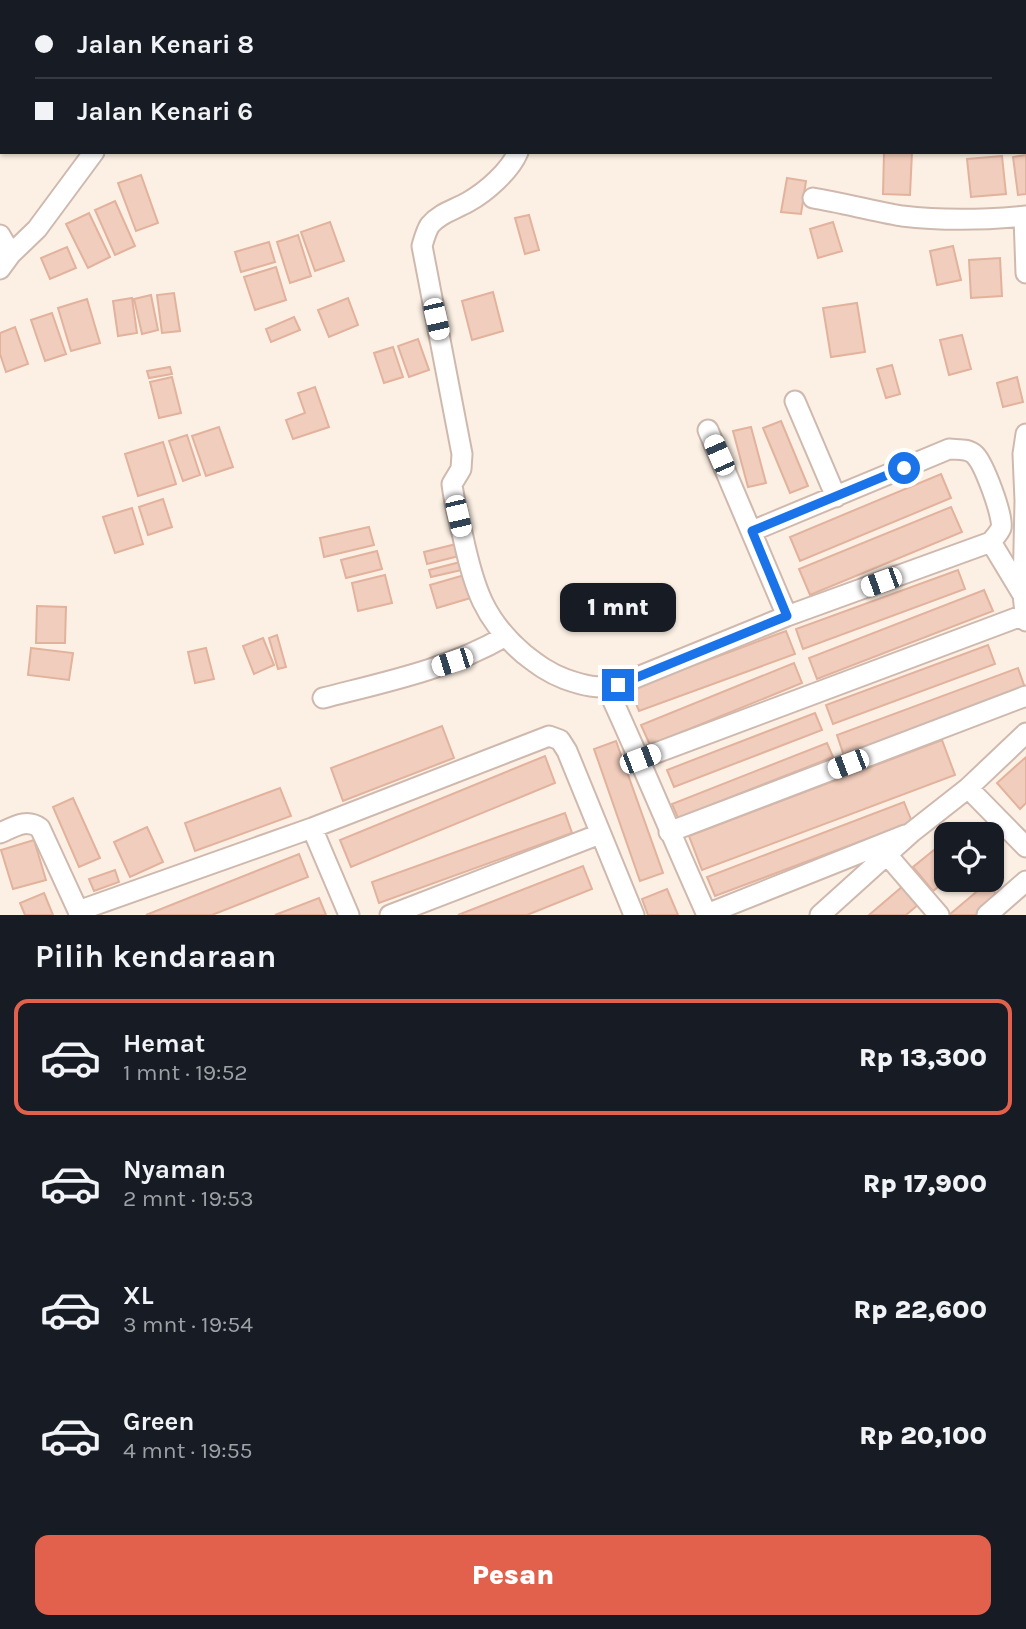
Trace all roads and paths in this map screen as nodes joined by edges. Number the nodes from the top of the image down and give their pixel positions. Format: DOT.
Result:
graph roads {
  1 [pos="93,154"];
  2 [pos="517,154"];
  3 [pos="813,198"];
  4 [pos="1025,217"];
  5 [pos="0,235"];
  6 [pos="6,262"];
  7 [pos="1026,273"];
  8 [pos="795,401"];
  9 [pos="708,430"];
  10 [pos="1026,434"];
  11 [pos="836,497"];
  12 [pos="752,531"];
  13 [pos="991,542"];
  14 [pos="1024,610"];
  15 [pos="787,616"];
  16 [pos="504,637"];
  17 [pos="607,688"];
  18 [pos="1026,696"];
  19 [pos="323,698"];
  20 [pos="1026,733"];
  21 [pos="640,759"];
  22 [pos="968,788"];
  23 [pos="312,828"];
  24 [pos="669,832"];
  25 [pos="912,832"];
  26 [pos="0,833"];
  27 [pos="600,834"];
  28 [pos="1026,847"];
  29 [pos="888,856"];
  30 [pos="1026,881"];
  31 [pos="79,913"];
  32 [pos="349,915"];
  33 [pos="390,915"];
  34 [pos="634,915"];
  35 [pos="707,915"];
  36 [pos="820,915"];
  37 [pos="939,915"];
  38 [pos="987,915"];
  1 -- 6 [label="street"];
  2 -- 16 [label="street"];
  3 -- 4 [label="street"];
  4 -- 7 [label="street"];
  5 -- 6 [label="street"];
  8 -- 11 [label="street"];
  9 -- 12 [label="street"];
  10 -- 14 [label="street"];
  11 -- 12 [label="street"];
  11 -- 13 [label="street"];
  12 -- 15 [label="street"];
  13 -- 14 [label="street"];
  13 -- 15 [label="street"];
  14 -- 21 [label="street"];
  15 -- 17 [label="street"];
  16 -- 17 [label="street"];
  16 -- 19 [label="street"];
  17 -- 21 [label="street"];
  18 -- 24 [label="street"];
  20 -- 22 [label="street"];
  21 -- 24 [label="street"];
  22 -- 25 [label="street"];
  22 -- 28 [label="street"];
  23 -- 27 [label="street"];
  23 -- 31 [label="street"];
  23 -- 32 [label="street"];
  24 -- 35 [label="street"];
  25 -- 29 [label="street"];
  25 -- 35 [label="street"];
  26 -- 31 [label="street"];
  27 -- 33 [label="street"];
  27 -- 34 [label="street"];
  29 -- 36 [label="street"];
  29 -- 37 [label="street"];
  30 -- 38 [label="street"];
}
